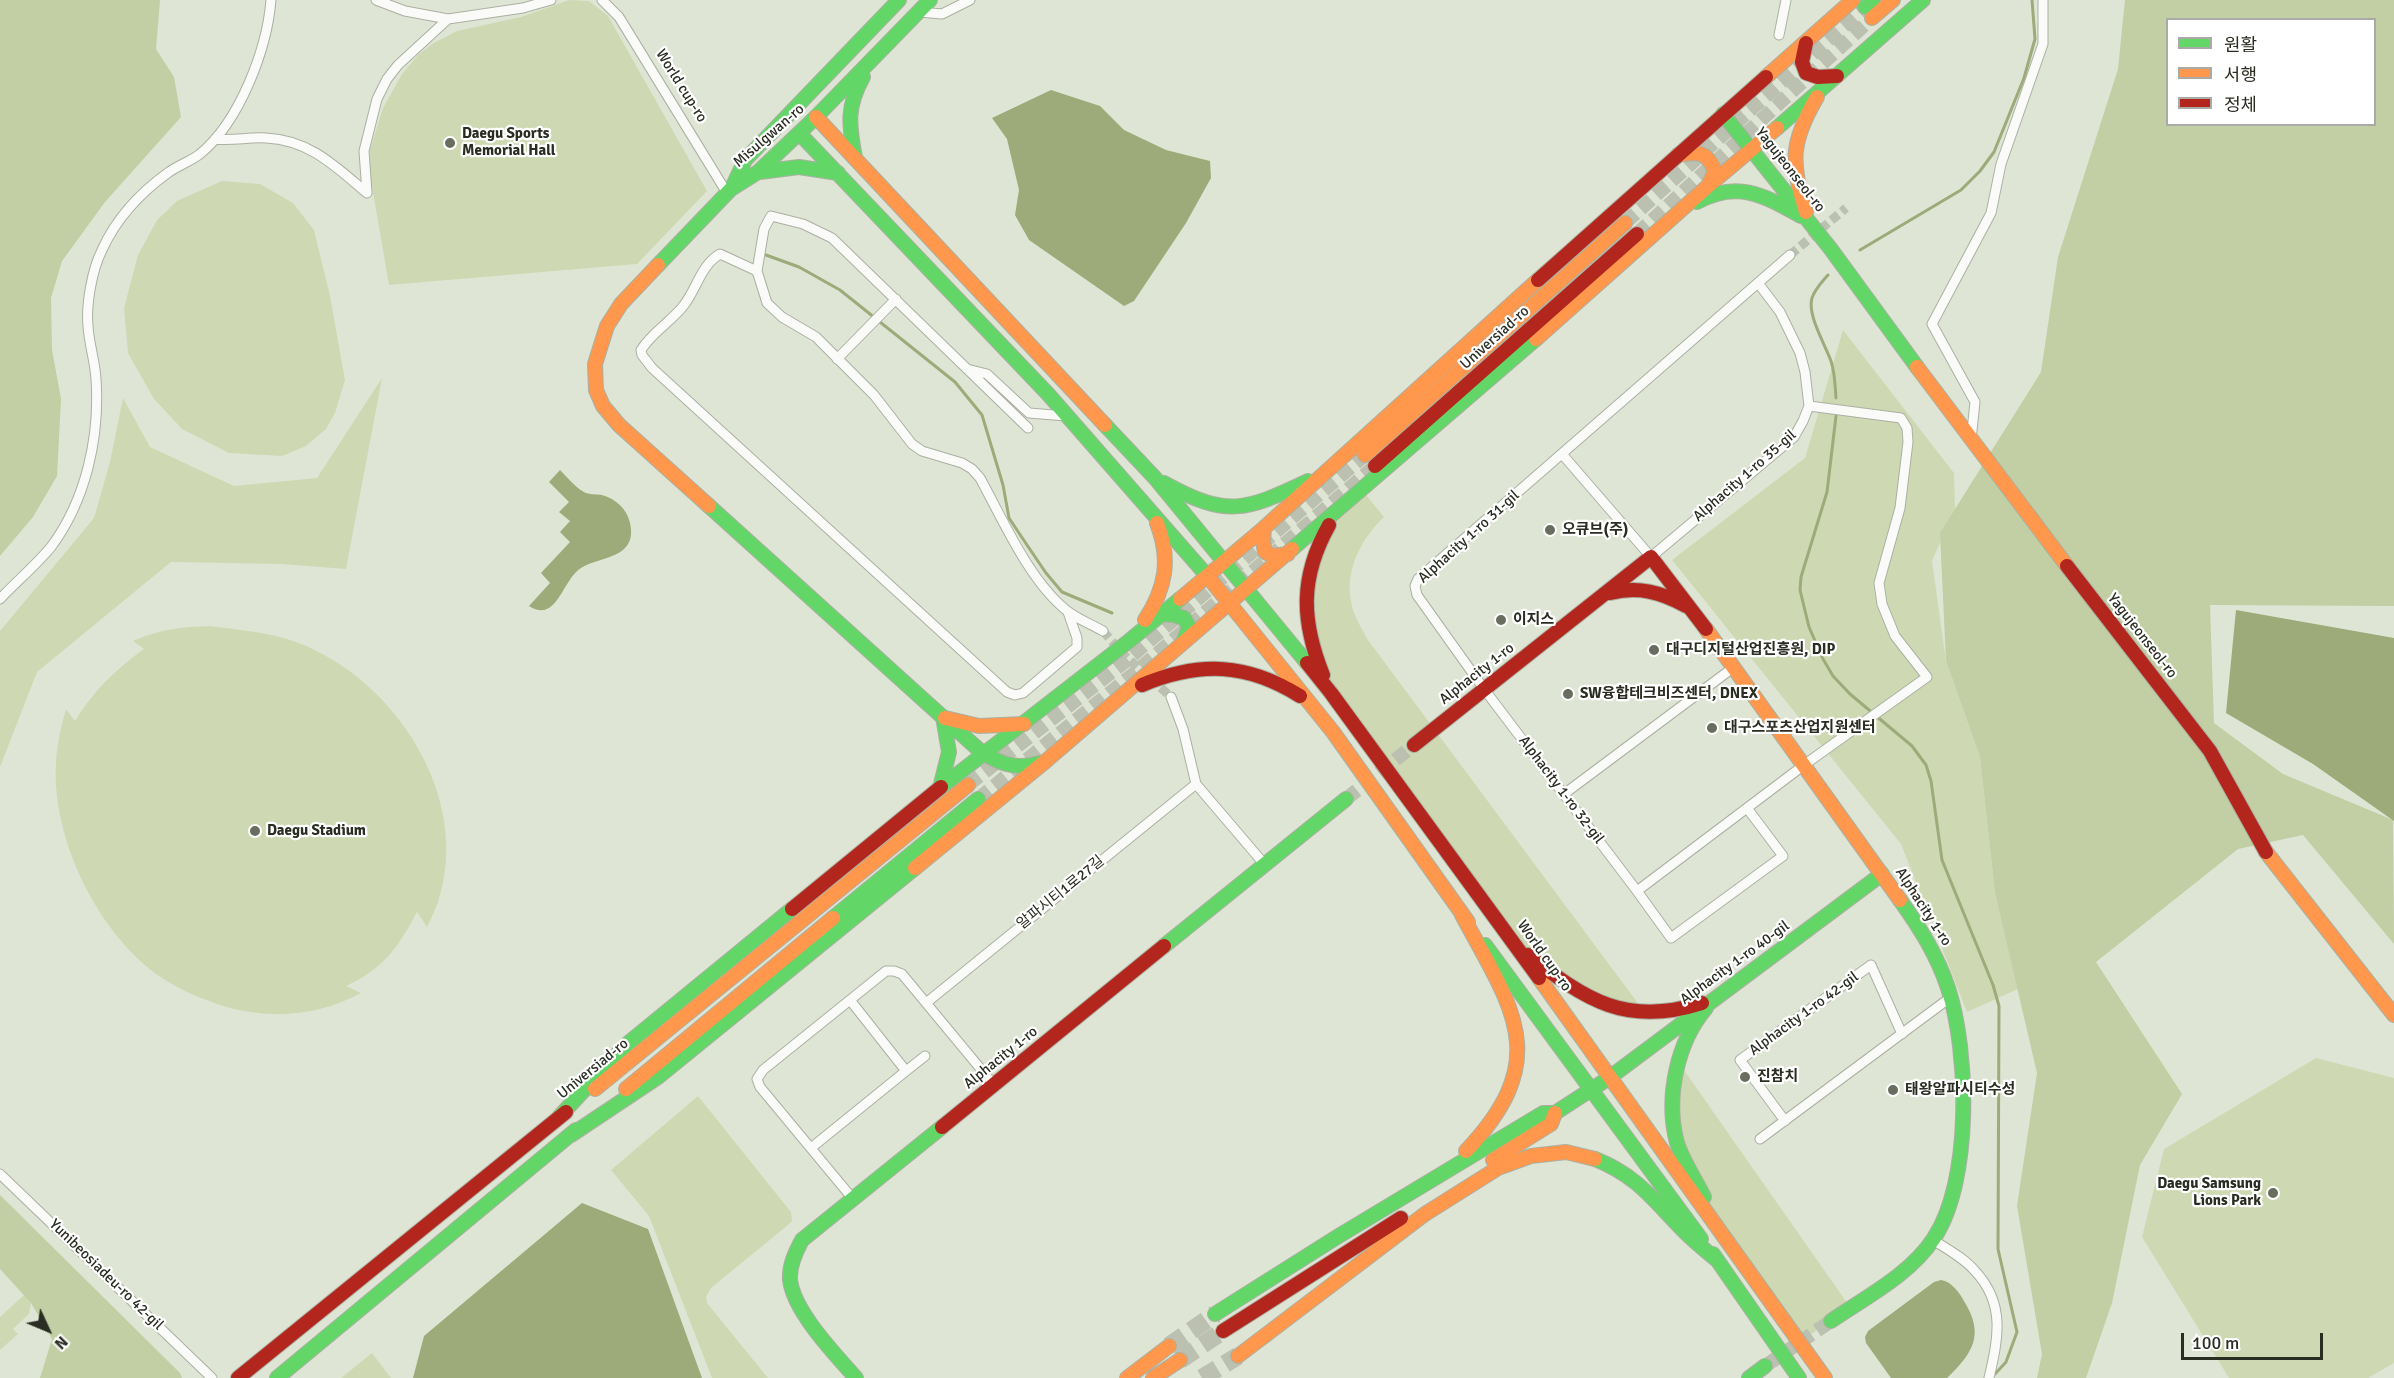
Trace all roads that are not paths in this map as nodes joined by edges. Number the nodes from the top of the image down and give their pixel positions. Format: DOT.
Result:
graph roads {
  1 [pos="271,0"];
  2 [pos="376,0"];
  3 [pos="551,0"];
  4 [pos="602,0"];
  5 [pos="899,0"];
  6 [pos="930,0"];
  7 [pos="970,0"];
  8 [pos="1786,0"];
  9 [pos="1893,0"];
  10 [pos="1923,0"];
  11 [pos="2043,0"];
  12 [pos="1865,6"];
  13 [pos="919,12"];
  14 [pos="448,19"];
  15 [pos="1779,35"];
  16 [pos="895,36"];
  17 [pos="1807,41"];
  18 [pos="1839,75"];
  19 [pos="1824,87"];
  20 [pos="1723,114"];
  21 [pos="816,117"];
  22 [pos="799,133"];
  23 [pos="215,139"];
  24 [pos="1752,148"];
  25 [pos="1676,156"];
  26 [pos="855,158"];
  27 [pos="758,172"];
  28 [pos="840,173"];
  29 [pos="1708,186"];
  30 [pos="729,191"];
  31 [pos="1682,210"];
  32 [pos="1808,220"];
  33 [pos="1625,224"];
  34 [pos="1637,234"];
  35 [pos="1790,255"];
  36 [pos="757,271"];
  37 [pos="1758,283"];
  38 [pos="896,299"];
  39 [pos="837,359"];
  40 [pos="966,369"];
  41 [pos="1052,399"];
  42 [pos="1809,406"];
  43 [pos="1052,414"];
  44 [pos="1068,417"];
  45 [pos="1028,428"];
  46 [pos="1971,440"];
  47 [pos="1562,454"];
  48 [pos="1320,475"];
  49 [pos="1155,478"];
  50 [pos="1349,502"];
  51 [pos="1153,513"];
  52 [pos="1264,528"];
  53 [pos="1288,554"];
  54 [pos="1651,557"];
  55 [pos="1225,561"];
  56 [pos="1208,576"];
  57 [pos="1247,588"];
  58 [pos="1603,595"];
  59 [pos="0,598"];
  60 [pos="1229,603"];
  61 [pos="1693,611"];
  62 [pos="1068,612"];
  63 [pos="1160,614"];
  64 [pos="1103,631"];
  65 [pos="1129,641"];
  66 [pos="1183,642"];
  67 [pos="1734,667"];
  68 [pos="1484,689"];
  69 [pos="1127,693"];
  70 [pos="1331,693"];
  71 [pos="1171,697"];
  72 [pos="1315,708"];
  73 [pos="943,717"];
  74 [pos="1024,724"];
  75 [pos="1414,745"];
  76 [pos="984,755"];
  77 [pos="1047,760"];
  78 [pos="1804,765"];
  79 [pos="1196,784"];
  80 [pos="968,785"];
  81 [pos="940,788"];
  82 [pos="1564,794"];
  83 [pos="978,799"];
  84 [pos="1346,799"];
  85 [pos="1747,808"];
  86 [pos="1265,865"];
  87 [pos="1882,874"];
  88 [pos="1637,891"];
  89 [pos="1462,915"];
  90 [pos="1515,944"];
  91 [pos="1715,997"];
  92 [pos="1951,997"];
  93 [pos="850,1000"];
  94 [pos="926,1003"];
  95 [pos="2394,1015"];
  96 [pos="1902,1034"];
  97 [pos="925,1056"];
  98 [pos="906,1071"];
  99 [pos="1609,1078"];
  100 [pos="994,1085"];
  101 [pos="1592,1089"];
  102 [pos="1555,1113"];
  103 [pos="559,1117"];
  104 [pos="1785,1121"];
  105 [pos="571,1135"];
  106 [pos="1760,1139"];
  107 [pos="810,1148"];
  108 [pos="1447,1170"];
  109 [pos="0,1174"];
  110 [pos="853,1199"];
  111 [pos="1722,1233"];
  112 [pos="1933,1240"];
  113 [pos="1717,1260"];
  114 [pos="1215,1314"];
  115 [pos="1831,1321"];
  116 [pos="1223,1330"];
  117 [pos="1169,1346"];
  118 [pos="1238,1356"];
  119 [pos="1180,1360"];
  120 [pos="1765,1366"];
  121 [pos="212,1378"];
  122 [pos="238,1378"];
  123 [pos="277,1378"];
  124 [pos="856,1378"];
  125 [pos="1127,1378"];
  126 [pos="1153,1378"];
  127 [pos="1749,1378"];
  128 [pos="1799,1378"];
  129 [pos="1825,1378"];
  130 [pos="1989,1378"];
  1 -- 23 [label="street"];
  2 -- 14 [label="street"];
  3 -- 14 [label="street"];
  4 -- 30 [label="street, World cup-ro"];
  5 -- 30 [label="main road, Misulgwan-ro"];
  6 -- 13 [label="main road, Misulgwan-ro"];
  7 -- 13 [label="street"];
  8 -- 15 [label="street"];
  9 -- 12 [label="main road"];
  10 -- 18 [label="main road"];
  11 -- 46 [label="street"];
  12 -- 17 [label="main road"];
  13 -- 16 [label="main road, Misulgwan-ro"];
  14 -- 23 [label="street"];
  16 -- 21 [label="main road, Misulgwan-ro"];
  16 -- 26 [label="main road"];
  17 -- 18 [label="main road"];
  17 -- 20 [label="main road"];
  18 -- 19 [label="main road"];
  19 -- 24 [label="main road"];
  19 -- 32 [label="main road"];
  20 -- 24 [label="main road, Yagujeonseol-ro"];
  20 -- 25 [label="main road"];
  21 -- 22 [label="main road, Misulgwan-ro"];
  21 -- 26 [label="main road"];
  22 -- 27 [label="main road, Misulgwan-ro"];
  22 -- 28 [label="main road"];
  23 -- 59 [label="street"];
  24 -- 29 [label="main road"];
  24 -- 32 [label="main road, Yagujeonseol-ro"];
  25 -- 29 [label="main road"];
  25 -- 48 [label="main road"];
  26 -- 49 [label="main road"];
  27 -- 28 [label="main road"];
  27 -- 30 [label="main road, Misulgwan-ro"];
  28 -- 41 [label="main road"];
  29 -- 31 [label="main road"];
  30 -- 73 [label="main road"];
  31 -- 32 [label="main road"];
  31 -- 50 [label="main road"];
  32 -- 46 [label="main road, Yagujeonseol-ro"];
  33 -- 34 [label="main road, Universiad-ro"];
  35 -- 37 [label="street, Alphacity 1-ro 31-gil"];
  36 -- 38 [label="street"];
  36 -- 39 [label="street"];
  36 -- 62 [label="street"];
  37 -- 42 [label="street"];
  37 -- 47 [label="street, Alphacity 1-ro 31-gil"];
  38 -- 39 [label="street"];
  38 -- 40 [label="street"];
  39 -- 62 [label="street"];
  40 -- 43 [label="street"];
  40 -- 45 [label="street"];
  41 -- 43 [label="street"];
  41 -- 44 [label="main road"];
  42 -- 54 [label="street, Alphacity 1-ro 35-gil"];
  42 -- 78 [label="street"];
  43 -- 44 [label="street"];
  44 -- 51 [label="main road"];
  46 -- 95 [label="main road, Yagujeonseol-ro"];
  47 -- 54 [label="street"];
  47 -- 68 [label="street, Alphacity 1-ro 31-gil"];
  48 -- 49 [label="main road"];
  48 -- 52 [label="main road"];
  49 -- 55 [label="main road, World cup-ro"];
  50 -- 53 [label="main road"];
  50 -- 70 [label="main road"];
  51 -- 56 [label="main road"];
  51 -- 65 [label="main road"];
  52 -- 53 [label="main road"];
  52 -- 55 [label="main road"];
  53 -- 57 [label="main road"];
  54 -- 58 [label="main road, Alphacity 1-ro"];
  54 -- 61 [label="main road, Alphacity 1-ro"];
  55 -- 56 [label="main road"];
  55 -- 57 [label="main road, World cup-ro"];
  56 -- 60 [label="main road"];
  56 -- 63 [label="main road"];
  57 -- 60 [label="main road"];
  57 -- 70 [label="main road, World cup-ro"];
  58 -- 61 [label="main road"];
  58 -- 68 [label="main road, Alphacity 1-ro"];
  60 -- 66 [label="main road"];
  60 -- 72 [label="main road"];
  61 -- 67 [label="main road, Alphacity 1-ro"];
  62 -- 64 [label="street"];
  63 -- 65 [label="main road"];
  63 -- 66 [label="main road"];
  65 -- 74 [label="main road"];
  66 -- 69 [label="main road"];
  67 -- 78 [label="main road, Alphacity 1-ro"];
  67 -- 82 [label="street"];
  68 -- 75 [label="main road, Alphacity 1-ro"];
  68 -- 82 [label="street, Alphacity 1-ro 32-gil"];
  69 -- 72 [label="main road"];
  69 -- 77 [label="main road"];
  70 -- 90 [label="main road, World cup-ro"];
  71 -- 79 [label="street"];
  72 -- 89 [label="main road"];
  73 -- 74 [label="main road"];
  73 -- 76 [label="main road"];
  73 -- 81 [label="main road"];
  74 -- 76 [label="main road"];
  76 -- 77 [label="main road"];
  76 -- 81 [label="main road"];
  77 -- 105 [label="main road"];
  78 -- 85 [label="street"];
  78 -- 87 [label="main road, Alphacity 1-ro"];
  79 -- 86 [label="street"];
  79 -- 94 [label="street, 알파시티1로27길"];
  80 -- 103 [label="main road, Universiad-ro"];
  81 -- 103 [label="main road"];
  82 -- 88 [label="street, Alphacity 1-ro 32-gil"];
  83 -- 105 [label="main road"];
  84 -- 86 [label="main road, Alphacity 1-ro"];
  85 -- 88 [label="street"];
  85 -- 88 [label="street, Alphacity 1-ro 32-gil"];
  86 -- 100 [label="main road, Alphacity 1-ro"];
  87 -- 91 [label="main road, Alphacity 1-ro 40-gil"];
  87 -- 92 [label="main road, Alphacity 1-ro"];
  89 -- 101 [label="main road"];
  89 -- 108 [label="main road"];
  90 -- 91 [label="main road"];
  90 -- 99 [label="main road, World cup-ro"];
  91 -- 99 [label="main road, Alphacity 1-ro 40-gil"];
  91 -- 111 [label="main road"];
  92 -- 96 [label="street"];
  92 -- 112 [label="main road, Alphacity 1-ro"];
  93 -- 94 [label="street"];
  93 -- 98 [label="street"];
  93 -- 107 [label="street"];
  94 -- 100 [label="street"];
  96 -- 104 [label="street"];
  96 -- 104 [label="street, Alphacity 1-ro 42-gil"];
  97 -- 98 [label="street"];
  98 -- 107 [label="street"];
  99 -- 101 [label="main road, Alphacity 1-ro 40-gil"];
  99 -- 111 [label="main road, World cup-ro"];
  100 -- 110 [label="main road, Alphacity 1-ro"];
  101 -- 102 [label="main road, Alphacity 1-ro 40-gil"];
  101 -- 113 [label="main road"];
  102 -- 108 [label="main road"];
  102 -- 116 [label="main road"];
  103 -- 122 [label="main road, Universiad-ro"];
  104 -- 106 [label="street"];
  105 -- 123 [label="main road"];
  107 -- 110 [label="street"];
  108 -- 114 [label="main road"];
  109 -- 121 [label="street, Yunibeosiadeu-ro 42-gil"];
  110 -- 124 [label="main road, Alphacity 1-ro"];
  111 -- 129 [label="main road, World cup-ro"];
  112 -- 115 [label="main road, Alphacity 1-ro"];
  112 -- 130 [label="street"];
  113 -- 118 [label="main road"];
  113 -- 128 [label="main road"];
  117 -- 125 [label="main road"];
  119 -- 126 [label="main road"];
  120 -- 127 [label="main road"];
}
